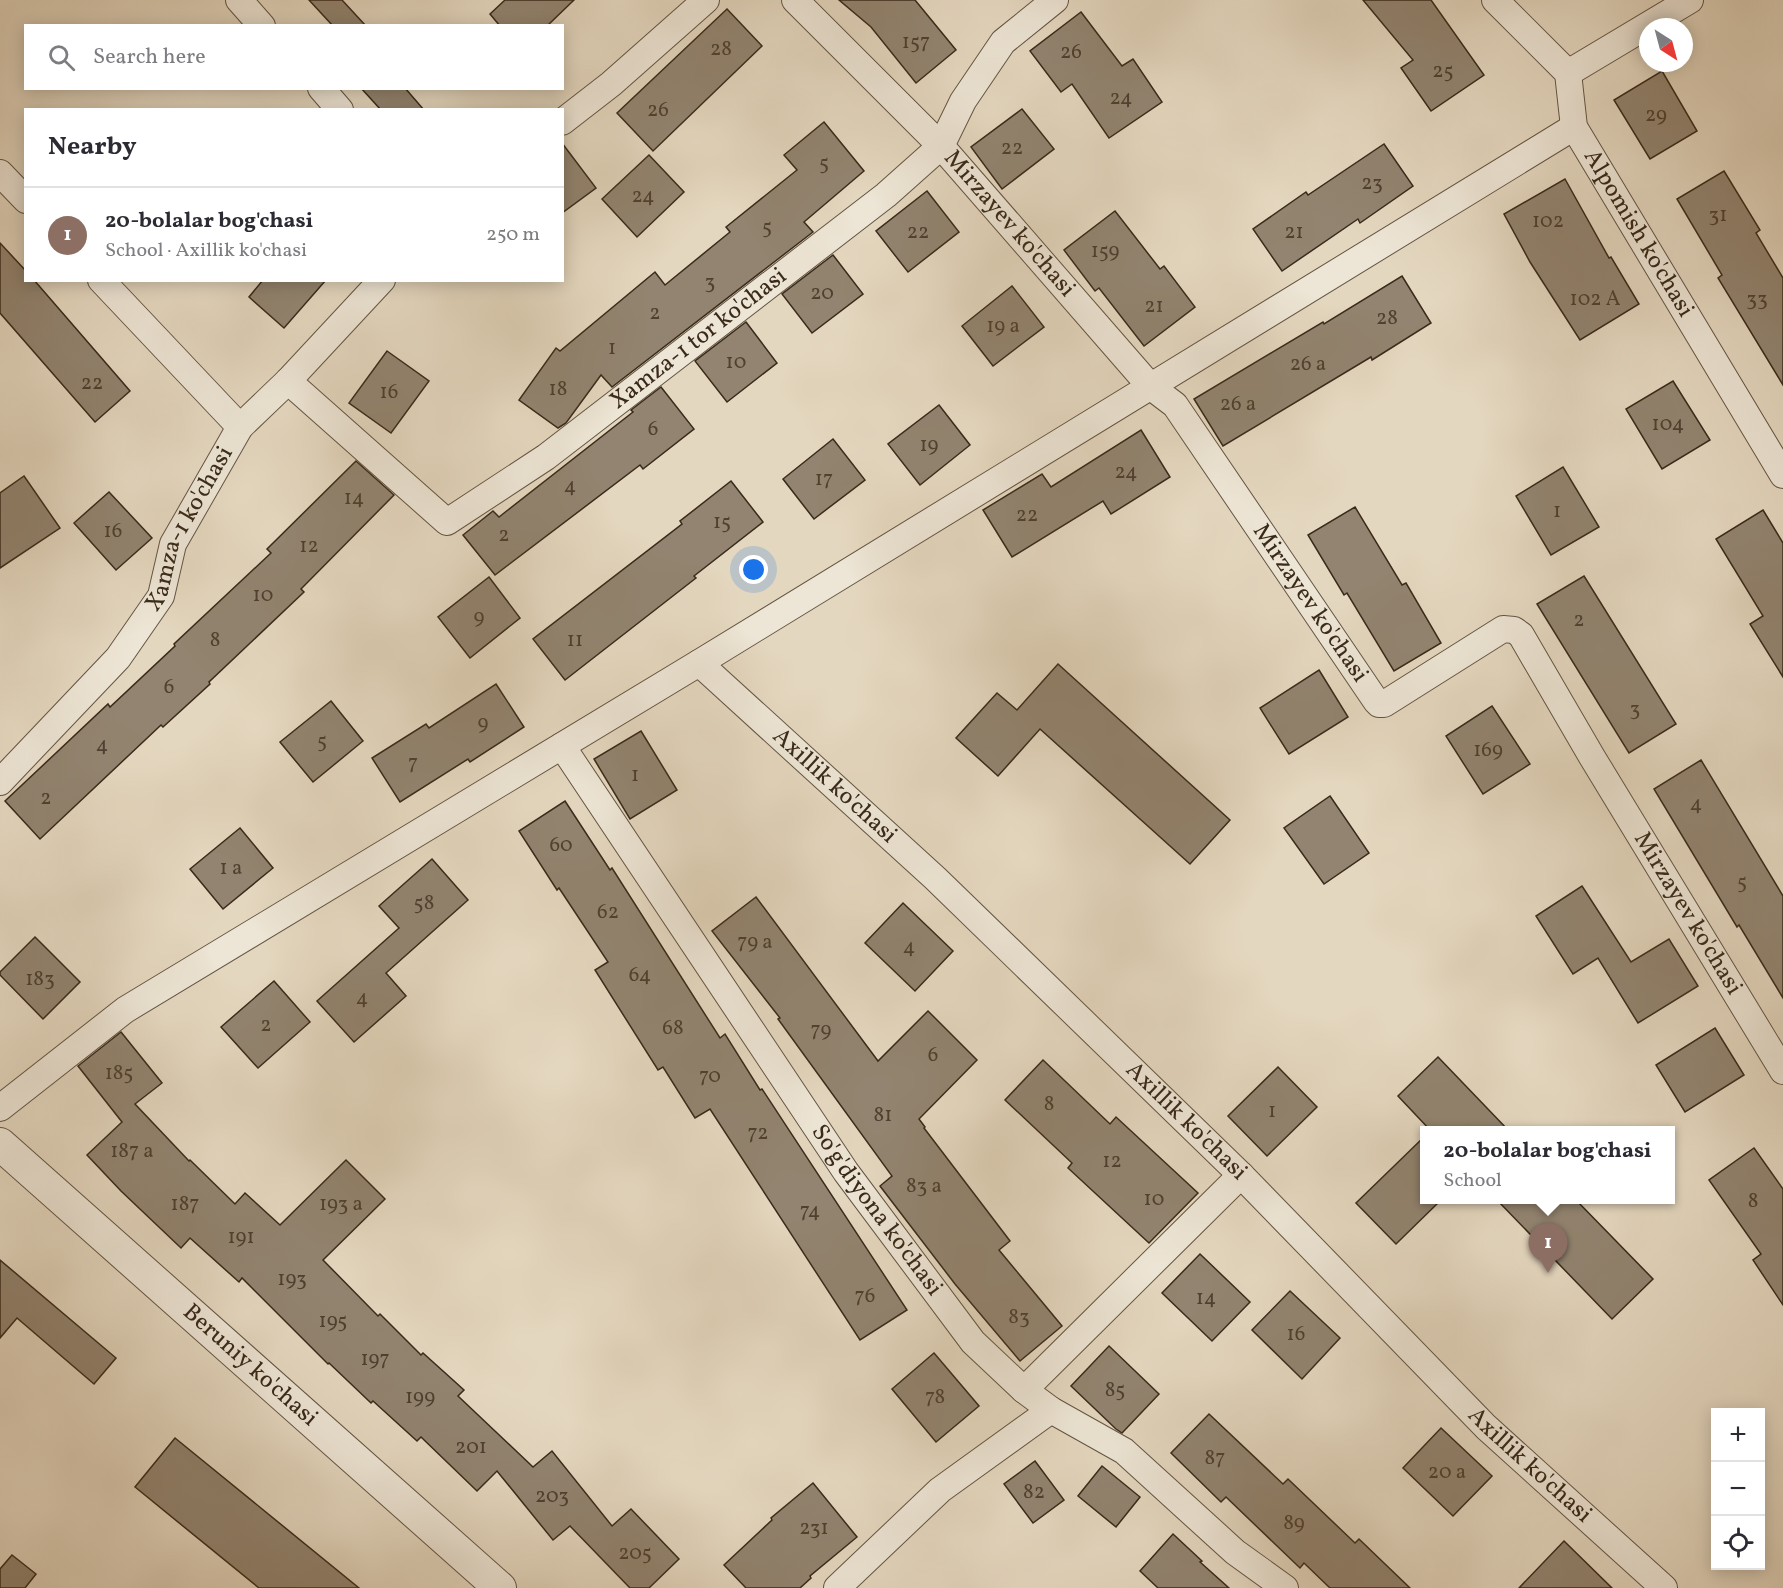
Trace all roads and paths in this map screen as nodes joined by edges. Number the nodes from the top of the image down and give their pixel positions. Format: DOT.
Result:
graph roads {
  1 [pos="238,0"];
  2 [pos="706,0"];
  3 [pos="795,0"];
  4 [pos="1055,0"];
  5 [pos="1495,0"];
  6 [pos="1690,0"];
  7 [pos="260,24"];
  8 [pos="1568,74"];
  9 [pos="323,90"];
  10 [pos="338,108"];
  11 [pos="564,120"];
  12 [pos="1574,127"];
  13 [pos="942,146"];
  14 [pos="0,173"];
  15 [pos="24,198"];
  16 [pos="103,282"];
  17 [pos="380,282"];
  18 [pos="288,381"];
  19 [pos="1150,386"];
  20 [pos="240,427"];
  21 [pos="1783,475"];
  22 [pos="699,663"];
  23 [pos="562,746"];
  24 [pos="0,782"];
  25 [pos="1783,1071"];
  26 [pos="0,1108"];
  27 [pos="0,1144"];
  28 [pos="1241,1175"];
  29 [pos="1024,1390"];
  30 [pos="1051,1410"];
  31 [pos="500,1588"];
  32 [pos="837,1588"];
  33 [pos="1285,1588"];
  34 [pos="1664,1588"];
  1 -- 7 [label="street"];
  2 -- 11 [label="street"];
  3 -- 13 [label="street, Mirzayev ko'chasi"];
  4 -- 13 [label="street"];
  5 -- 8 [label="street"];
  6 -- 8 [label="street"];
  8 -- 12 [label="street, Alpomish ko'chasi"];
  9 -- 10 [label="street"];
  12 -- 19 [label="street"];
  12 -- 21 [label="street, Alpomish ko'chasi"];
  13 -- 18 [label="street, Xamza-1 tor ko'chasi"];
  13 -- 19 [label="street, Mirzayev ko'chasi"];
  14 -- 15 [label="street"];
  16 -- 20 [label="street"];
  17 -- 18 [label="street, Xamza-1 ko'chasi"];
  18 -- 20 [label="street, Xamza-1 ko'chasi"];
  19 -- 22 [label="street"];
  19 -- 25 [label="street, Mirzayev ko'chasi"];
  20 -- 24 [label="street, Xamza-1 ko'chasi"];
  22 -- 23 [label="street"];
  22 -- 28 [label="street, Axillik ko'chasi"];
  23 -- 26 [label="street"];
  23 -- 29 [label="street, So'g'diyona ko'chasi"];
  27 -- 31 [label="street, Beruniy ko'chasi"];
  28 -- 29 [label="street"];
  28 -- 34 [label="street, Axillik ko'chasi"];
  29 -- 30 [label="street, So'g'diyona ko'chasi"];
  30 -- 32 [label="street"];
  30 -- 33 [label="street, So'g'diyona ko'chasi"];
}
